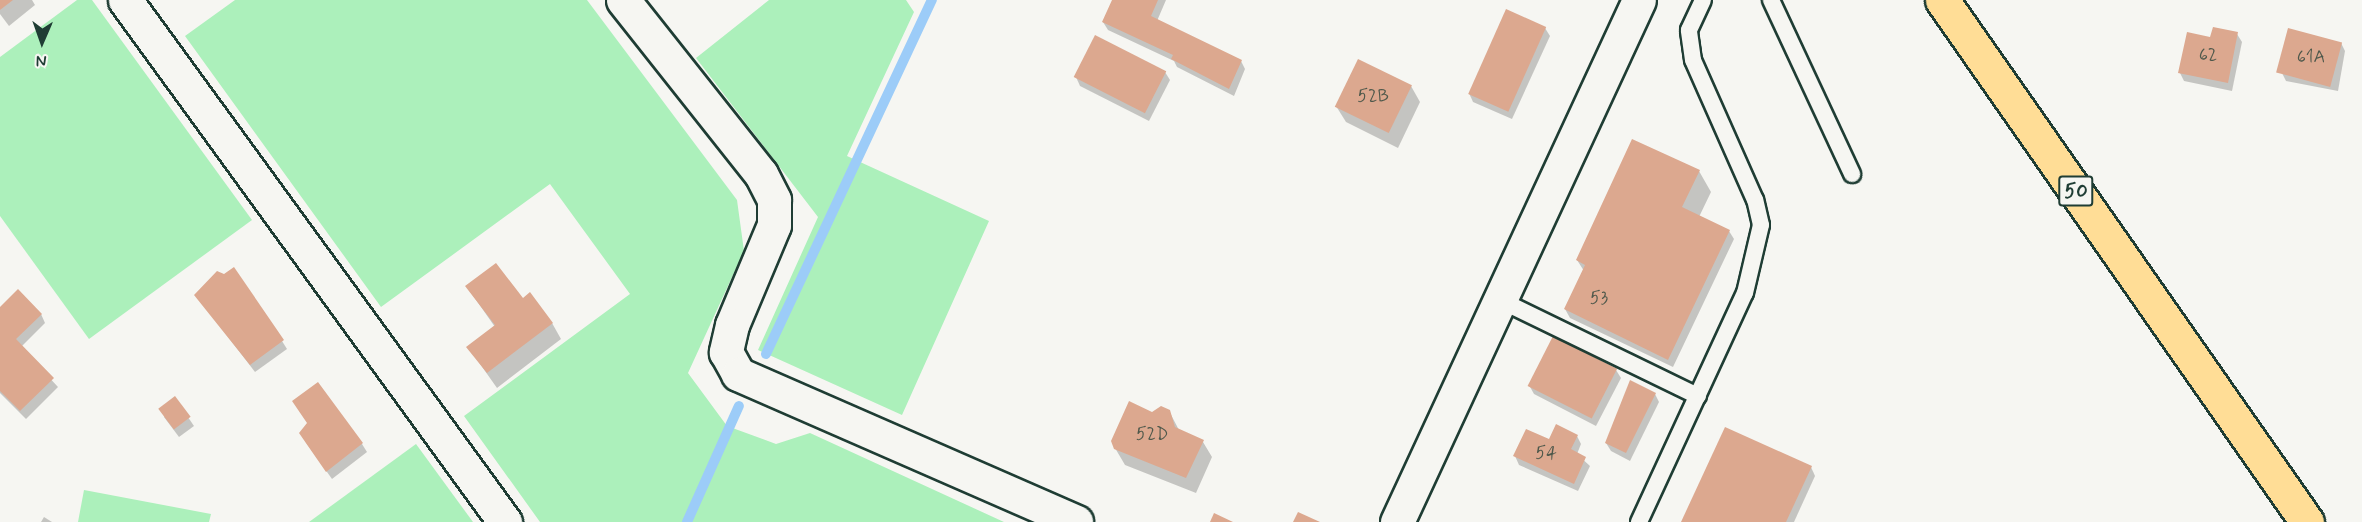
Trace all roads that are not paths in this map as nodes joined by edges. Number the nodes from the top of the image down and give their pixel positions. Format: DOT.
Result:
graph roads {
  1 [pos="124,0"];
  2 [pos="623,0"];
  3 [pos="1639,0"];
  4 [pos="1703,0"];
  5 [pos="1771,0"];
  6 [pos="1942,0"];
  7 [pos="1852,174"];
  8 [pos="1500,300"];
  9 [pos="1698,396"];
  10 [pos="505,522"];
  11 [pos="1076,522"];
  12 [pos="1397,522"];
  13 [pos="1639,522"];
  14 [pos="2307,522"];
  1 -- 10 [label="street"];
  2 -- 11 [label="street"];
  3 -- 8 [label="street"];
  4 -- 9 [label="lane"];
  5 -- 7 [label="lane"];
  6 -- 14 [label="main road, 50"];
  8 -- 9 [label="lane"];
  8 -- 12 [label="street"];
  9 -- 13 [label="lane"];
}
